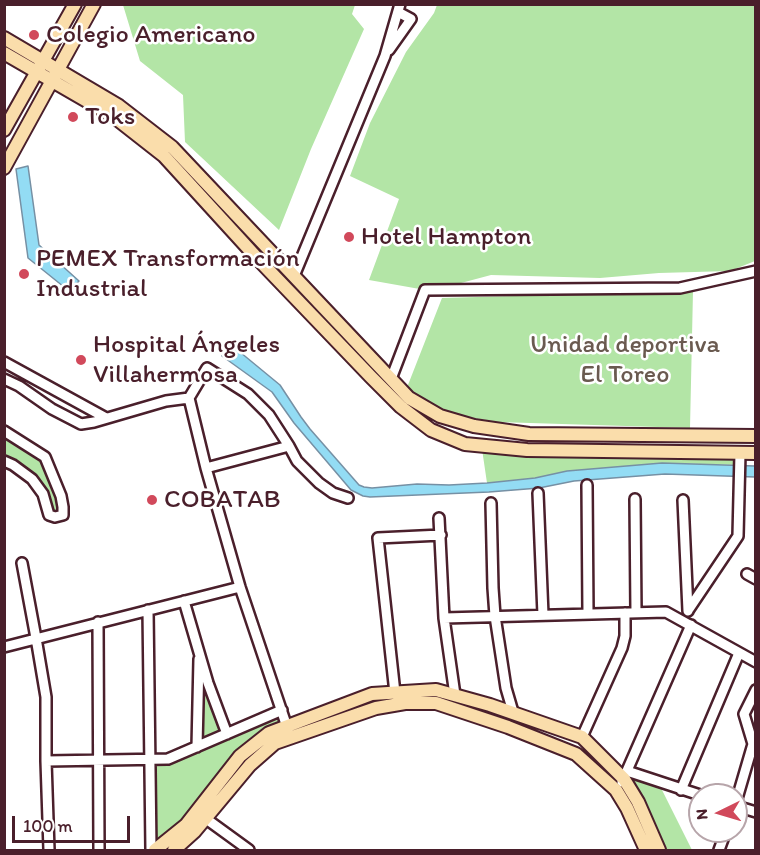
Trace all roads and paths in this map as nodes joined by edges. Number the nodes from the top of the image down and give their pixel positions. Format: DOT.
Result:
graph roads {
  1 [pos="75,4"];
  2 [pos="94,4"];
  3 [pos="399,8"];
  4 [pos="4,38"];
  5 [pos="4,53"];
  6 [pos="385,56"];
  7 [pos="40,67"];
  8 [pos="55,75"];
  9 [pos="6,125"];
  10 [pos="4,168"];
  11 [pos="756,271"];
  12 [pos="294,276"];
  13 [pos="4,362"];
  14 [pos="4,379"];
  15 [pos="391,379"];
  16 [pos="189,398"];
  17 [pos="105,418"];
  18 [pos="4,431"];
  19 [pos="756,436"];
  20 [pos="289,446"];
  21 [pos="740,453"];
  22 [pos="756,453"];
  23 [pos="4,461"];
  24 [pos="206,468"];
  25 [pos="586,485"];
  26 [pos="538,493"];
  27 [pos="348,498"];
  28 [pos="635,499"];
  29 [pos="683,500"];
  30 [pos="491,503"];
  31 [pos="439,518"];
  32 [pos="441,535"];
  33 [pos="22,563"];
  34 [pos="240,587"];
  35 [pos="184,601"];
  36 [pos="689,609"];
  37 [pos="148,610"];
  38 [pos="636,612"];
  39 [pos="625,613"];
  40 [pos="588,614"];
  41 [pos="543,615"];
  42 [pos="495,616"];
  43 [pos="444,618"];
  44 [pos="98,622"];
  45 [pos="687,623"];
  46 [pos="36,638"];
  47 [pos="4,647"];
  48 [pos="199,648"];
  49 [pos="739,653"];
  50 [pos="756,662"];
  51 [pos="756,690"];
  52 [pos="395,693"];
  53 [pos="455,695"];
  54 [pos="282,710"];
  55 [pos="513,712"];
  56 [pos="287,725"];
  57 [pos="227,734"];
  58 [pos="582,737"];
  59 [pos="290,738"];
  60 [pos="754,744"];
  61 [pos="197,747"];
  62 [pos="99,759"];
  63 [pos="150,759"];
  64 [pos="46,760"];
  65 [pos="625,775"];
  66 [pos="742,783"];
  67 [pos="616,790"];
  68 [pos="681,790"];
  69 [pos="688,792"];
  70 [pos="205,818"];
  71 [pos="49,850"];
  72 [pos="99,850"];
  73 [pos="151,850"];
  74 [pos="155,850"];
  75 [pos="174,850"];
  76 [pos="249,850"];
  77 [pos="646,850"];
  78 [pos="659,850"];
  1 -- 7 [label="main road"];
  2 -- 8 [label="main road"];
  3 -- 6 [label="street"];
  3 -- 6 [label="street"];
  4 -- 7 [label="main road"];
  5 -- 7 [label="main road"];
  6 -- 12 [label="street"];
  7 -- 8 [label="main road"];
  7 -- 9 [label="main road"];
  8 -- 10 [label="main road"];
  8 -- 12 [label="main road"];
  8 -- 21 [label="main road"];
  11 -- 15 [label="street"];
  12 -- 15 [label="main road"];
  13 -- 17 [label="street"];
  14 -- 17 [label="street"];
  15 -- 19 [label="main road"];
  16 -- 17 [label="street"];
  16 -- 20 [label="street"];
  16 -- 24 [label="street"];
  18 -- 23 [label="street"];
  20 -- 24 [label="street"];
  20 -- 27 [label="street"];
  21 -- 22 [label="main road"];
  21 -- 36 [label="street"];
  24 -- 34 [label="street"];
  25 -- 40 [label="street"];
  26 -- 41 [label="street"];
  28 -- 38 [label="street"];
  29 -- 36 [label="street"];
  30 -- 42 [label="street"];
  31 -- 32 [label="street"];
  32 -- 43 [label="street"];
  32 -- 52 [label="street"];
  33 -- 46 [label="street"];
  34 -- 35 [label="street"];
  34 -- 54 [label="street"];
  35 -- 37 [label="street"];
  35 -- 48 [label="street"];
  36 -- 45 [label="street"];
  37 -- 44 [label="street"];
  37 -- 63 [label="street"];
  38 -- 39 [label="street"];
  38 -- 45 [label="street"];
  39 -- 40 [label="street"];
  39 -- 58 [label="street"];
  40 -- 41 [label="street"];
  41 -- 42 [label="street"];
  42 -- 43 [label="street"];
  42 -- 55 [label="street"];
  43 -- 53 [label="street"];
  44 -- 46 [label="street"];
  44 -- 62 [label="street"];
  45 -- 49 [label="street"];
  45 -- 65 [label="street"];
  46 -- 47 [label="street"];
  46 -- 64 [label="street"];
  48 -- 57 [label="street"];
  48 -- 61 [label="street"];
  49 -- 50 [label="street"];
  49 -- 68 [label="street"];
  51 -- 60 [label="street"];
  52 -- 53 [label="main road"];
  52 -- 56 [label="main road"];
  53 -- 55 [label="main road"];
  54 -- 56 [label="street"];
  54 -- 57 [label="street"];
  55 -- 58 [label="main road"];
  56 -- 59 [label="street"];
  56 -- 74 [label="main road"];
  57 -- 61 [label="street"];
  58 -- 65 [label="main road"];
  59 -- 67 [label="main road"];
  59 -- 70 [label="main road"];
  60 -- 66 [label="street"];
  61 -- 63 [label="street"];
  62 -- 63 [label="street"];
  62 -- 64 [label="street"];
  62 -- 72 [label="street"];
  63 -- 73 [label="street"];
  64 -- 71 [label="street"];
  65 -- 67 [label="street"];
  65 -- 68 [label="street"];
  65 -- 78 [label="main road"];
  67 -- 77 [label="main road"];
  68 -- 69 [label="street"];
  70 -- 75 [label="main road"];
  70 -- 76 [label="street"];
}
